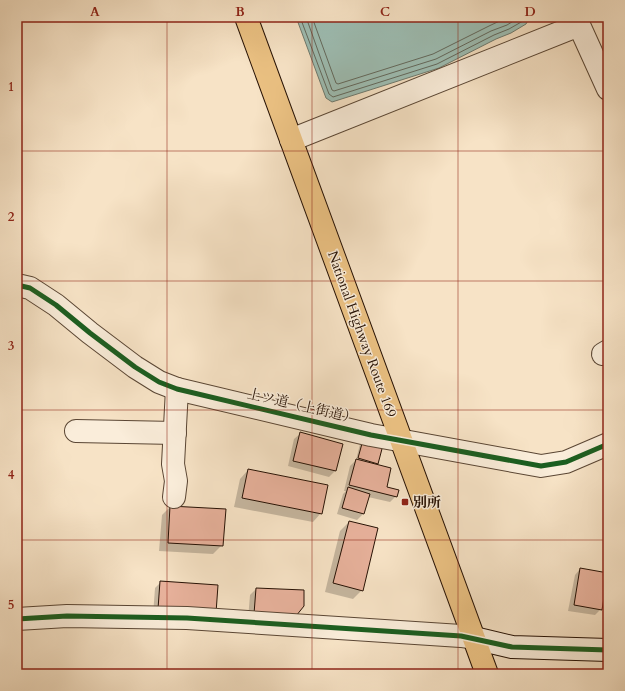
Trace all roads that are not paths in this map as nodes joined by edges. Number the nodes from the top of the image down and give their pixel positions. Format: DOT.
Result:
graph roads {
  1 [pos="246,17"];
  2 [pos="608,89"];
  3 [pos="291,140"];
  4 [pos="17,285"];
  5 [pos="177,389"];
  6 [pos="76,431"];
  7 [pos="175,433"];
  8 [pos="401,440"];
  9 [pos="608,444"];
  10 [pos="174,497"];
  11 [pos="17,619"];
  12 [pos="474,638"];
  13 [pos="608,650"];
  14 [pos="487,674"];
  1 -- 3 [label="highway, National Highway Route 169"];
  2 -- 3 [label="street"];
  3 -- 8 [label="highway, National Highway Route 169"];
  4 -- 5 [label="street, 上ツ道（上街道）"];
  5 -- 7 [label="street"];
  5 -- 8 [label="street, 上ツ道（上街道）"];
  6 -- 7 [label="street"];
  7 -- 10 [label="street"];
  8 -- 9 [label="street, 上ツ道（上街道）"];
  8 -- 12 [label="highway, National Highway Route 169"];
  11 -- 12 [label="street"];
  12 -- 13 [label="street"];
  12 -- 14 [label="highway, National Highway Route 169"];
}
